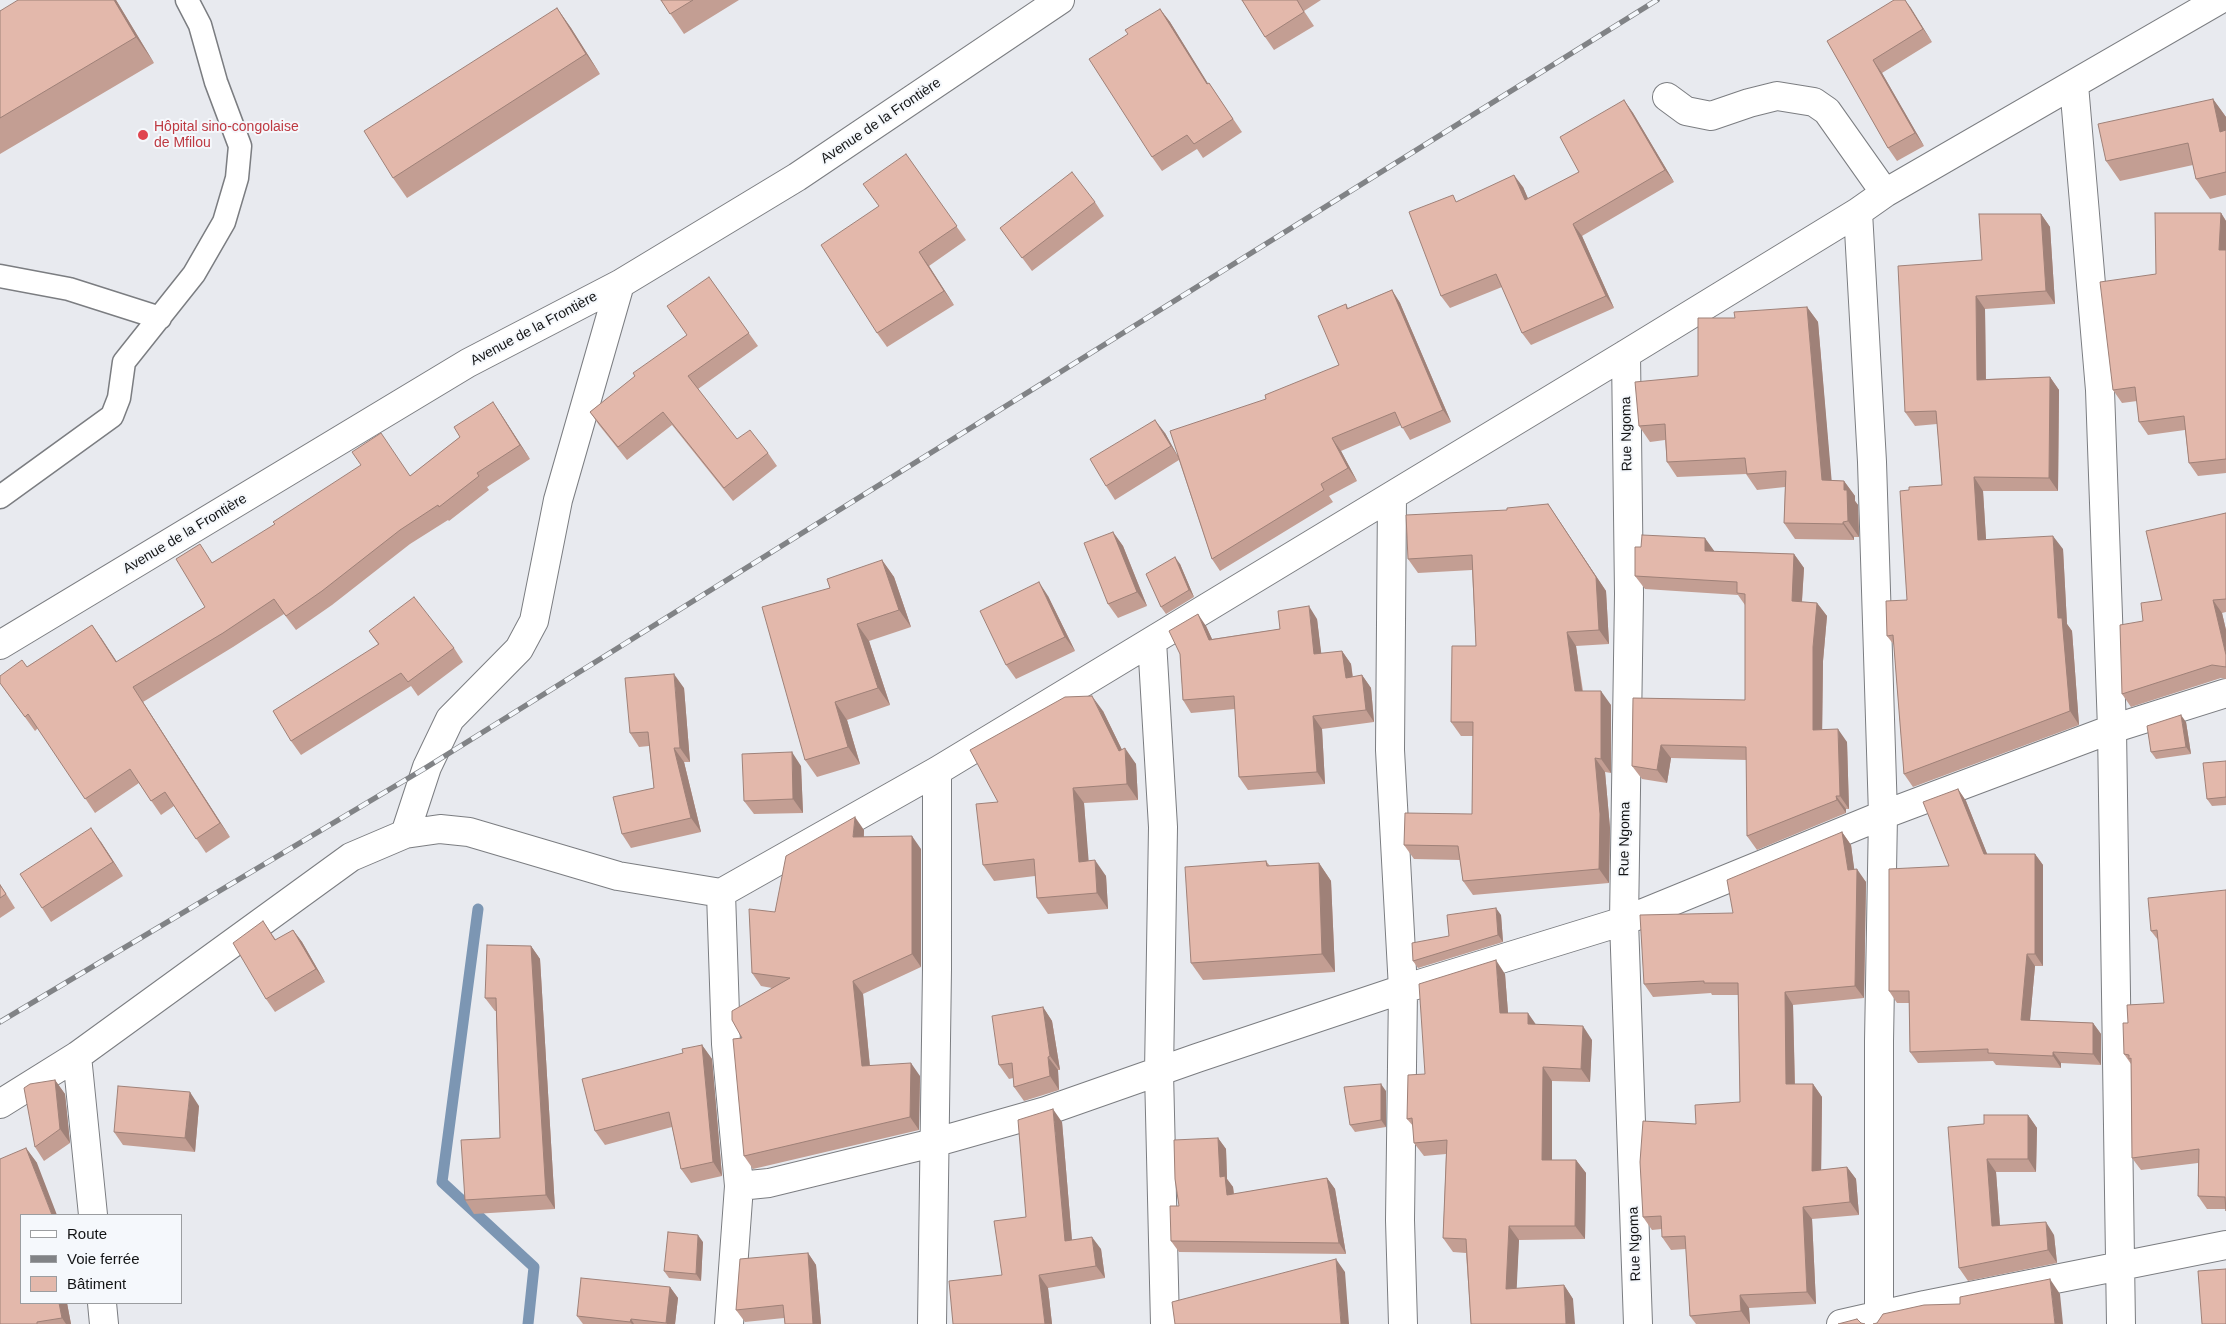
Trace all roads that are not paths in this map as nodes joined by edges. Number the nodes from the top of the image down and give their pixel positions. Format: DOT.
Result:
graph roads {
  1 [pos="187,0"];
  2 [pos="1060,0"];
  3 [pos="2219,0"];
  4 [pos="2074,85"];
  5 [pos="1667,97"];
  6 [pos="1885,193"];
  7 [pos="1858,212"];
  8 [pos="0,276"];
  9 [pos="620,284"];
  10 [pos="160,318"];
  11 [pos="1626,354"];
  12 [pos="1392,496"];
  13 [pos="0,497"];
  14 [pos="1152,641"];
  15 [pos="0,645"];
  16 [pos="2226,692"];
  17 [pos="2112,730"];
  18 [pos="937,771"];
  19 [pos="1882,815"];
  20 [pos="405,834"];
  21 [pos="721,893"];
  22 [pos="1624,921"];
  23 [pos="1403,989"];
  24 [pos="77,1056"];
  25 [pos="1159,1072"];
  26 [pos="0,1104"];
  27 [pos="933,1143"];
  28 [pos="739,1186"];
  29 [pos="93,1214"];
  30 [pos="2226,1245"];
  31 [pos="2120,1267"];
  32 [pos="102,1304"];
  33 [pos="1879,1320"];
  34 [pos="104,1324"];
  35 [pos="729,1324"];
  36 [pos="932,1324"];
  37 [pos="1165,1324"];
  38 [pos="1403,1324"];
  39 [pos="1638,1324"];
  40 [pos="1841,1324"];
  41 [pos="2122,1324"];
  1 -- 10 [label="lane"];
  2 -- 9 [label="street, Avenue de la Frontière"];
  3 -- 4 [label="street"];
  4 -- 6 [label="street"];
  4 -- 17 [label="street"];
  5 -- 6 [label="street"];
  6 -- 7 [label="street"];
  7 -- 11 [label="street"];
  7 -- 19 [label="street"];
  8 -- 10 [label="lane"];
  9 -- 15 [label="street, Avenue de la Frontière"];
  9 -- 20 [label="street"];
  10 -- 13 [label="lane"];
  11 -- 12 [label="street"];
  11 -- 22 [label="street, Rue Ngoma"];
  12 -- 14 [label="street"];
  12 -- 23 [label="street"];
  14 -- 18 [label="street"];
  14 -- 25 [label="street"];
  16 -- 17 [label="street"];
  17 -- 19 [label="street"];
  17 -- 31 [label="street"];
  18 -- 21 [label="street"];
  18 -- 27 [label="street"];
  19 -- 22 [label="street"];
  19 -- 33 [label="street"];
  20 -- 21 [label="street"];
  20 -- 24 [label="street"];
  21 -- 28 [label="street"];
  22 -- 23 [label="street"];
  22 -- 39 [label="street, Rue Ngoma"];
  23 -- 25 [label="street"];
  23 -- 38 [label="street"];
  24 -- 26 [label="street"];
  24 -- 29 [label="street"];
  25 -- 27 [label="street"];
  25 -- 37 [label="street"];
  27 -- 28 [label="street"];
  27 -- 36 [label="street"];
  28 -- 35 [label="street"];
  30 -- 31 [label="street"];
  31 -- 33 [label="street"];
  31 -- 41 [label="street"];
  32 -- 34 [label="street"];
  33 -- 40 [label="street"];
}
